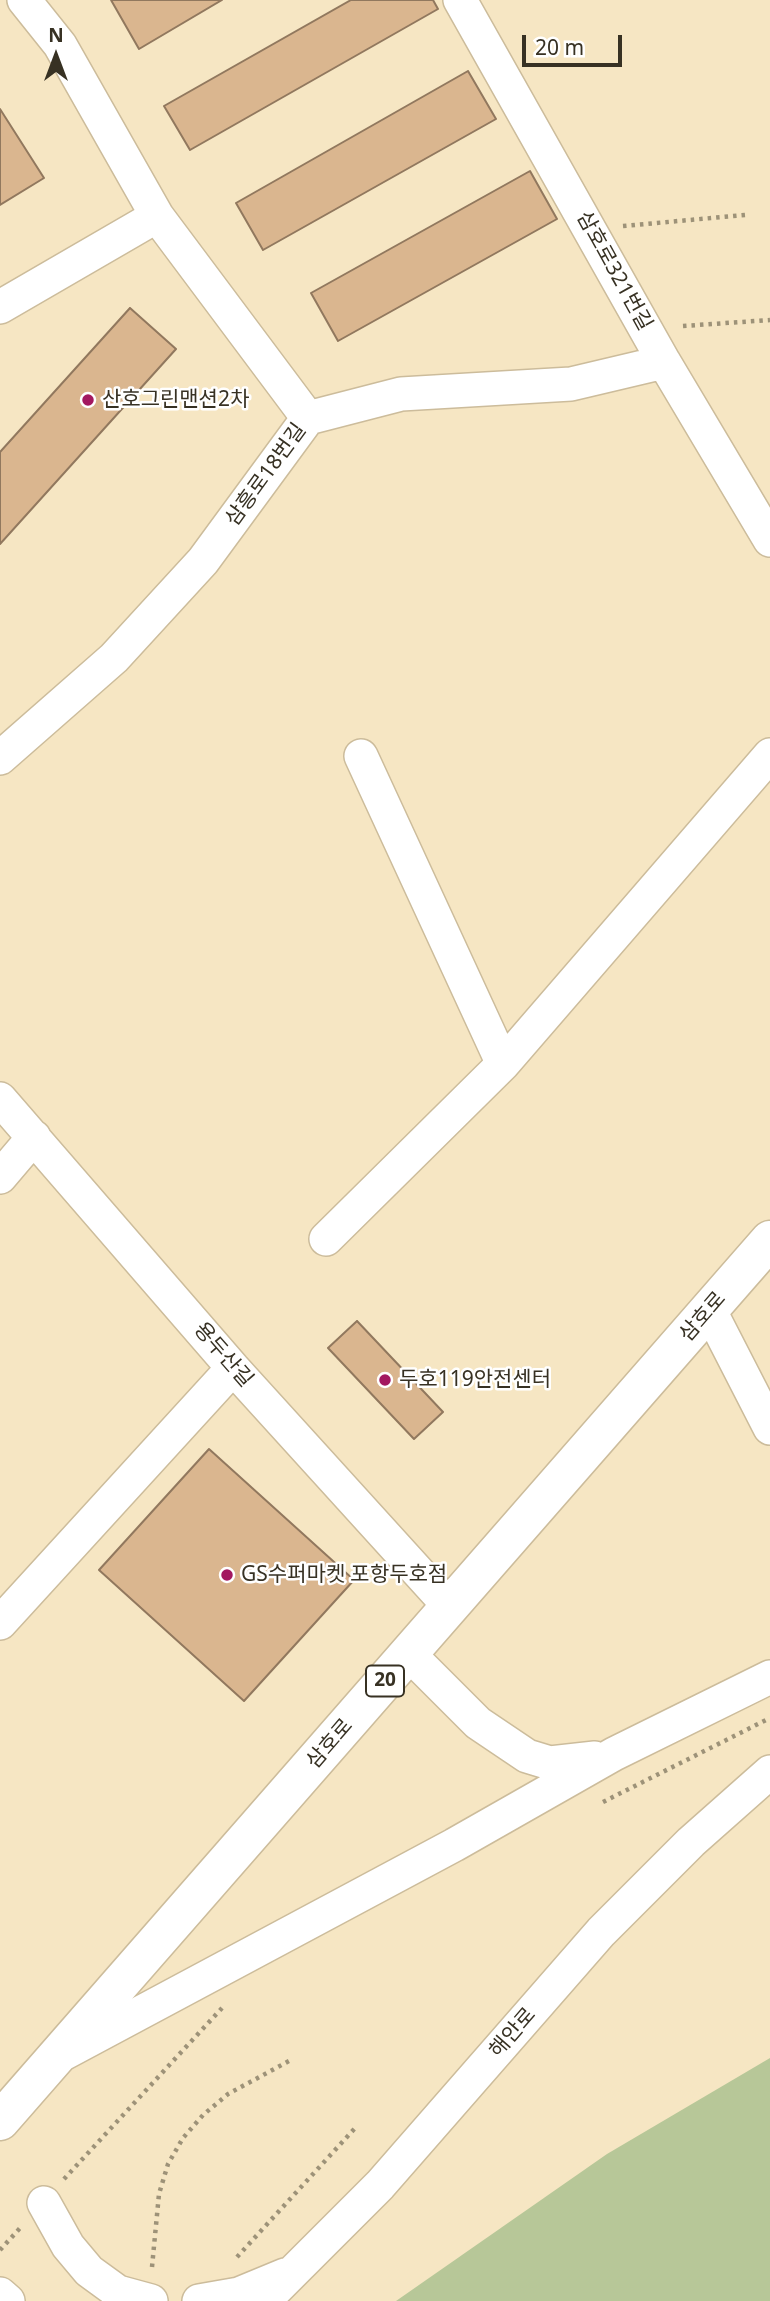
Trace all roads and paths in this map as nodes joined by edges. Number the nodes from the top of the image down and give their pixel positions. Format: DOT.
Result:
graph roads {
  1 [pos="23,0"];
  2 [pos="460,0"];
  3 [pos="744,215"];
  4 [pos="157,216"];
  5 [pos="591,229"];
  6 [pos="0,307"];
  7 [pos="770,320"];
  8 [pos="647,329"];
  9 [pos="664,362"];
  10 [pos="308,418"];
  11 [pos="770,540"];
  12 [pos="770,755"];
  13 [pos="361,757"];
  14 [pos="0,758"];
  15 [pos="503,1064"];
  16 [pos="0,1099"];
  17 [pos="34,1137"];
  18 [pos="0,1177"];
  19 [pos="326,1240"];
  20 [pos="770,1240"];
  21 [pos="709,1309"];
  22 [pos="233,1368"];
  23 [pos="770,1428"];
  24 [pos="450,1607"];
  25 [pos="0,1623"];
  26 [pos="409,1654"];
  27 [pos="770,1677"];
  28 [pos="770,1718"];
  29 [pos="614,1754"];
  30 [pos="770,1772"];
  31 [pos="599,1804"];
  32 [pos="227,2003"];
  33 [pos="54,2059"];
  34 [pos="289,2062"];
  35 [pos="0,2121"];
  36 [pos="357,2126"];
  37 [pos="72,2171"];
  38 [pos="72,2183"];
  39 [pos="44,2203"];
  40 [pos="0,2250"];
  41 [pos="228,2267"];
  42 [pos="297,2270"];
  43 [pos="151,2285"];
  44 [pos="0,2294"];
  45 [pos="8,2301"];
  46 [pos="199,2301"];
  47 [pos="264,2301"];
  1 -- 4 [label="street"];
  2 -- 5 [label="street, 삼호로321번길"];
  3 -- 5 [label="path"];
  4 -- 6 [label="street"];
  4 -- 10 [label="street"];
  5 -- 8 [label="street, 삼호로321번길"];
  7 -- 8 [label="path"];
  8 -- 9 [label="street, 삼호로321번길"];
  9 -- 10 [label="street, 삼흥로18번길"];
  9 -- 11 [label="street, 삼호로321번길"];
  10 -- 14 [label="street, 삼흥로18번길"];
  12 -- 15 [label="street"];
  13 -- 15 [label="street"];
  15 -- 19 [label="street"];
  16 -- 17 [label="street, 용두산길"];
  17 -- 18 [label="street"];
  17 -- 22 [label="street, 용두산길"];
  20 -- 21 [label="main road, 삼호로 / 20"];
  21 -- 23 [label="street"];
  21 -- 24 [label="main road, 삼호로 / 20"];
  22 -- 24 [label="street, 용두산길"];
  22 -- 25 [label="street"];
  24 -- 26 [label="main road, 삼호로 / 20"];
  26 -- 29 [label="street"];
  26 -- 33 [label="main road, 삼호로 / 20"];
  27 -- 29 [label="street"];
  28 -- 31 [label="path"];
  29 -- 33 [label="street"];
  30 -- 42 [label="street, 해안로"];
  32 -- 37 [label="path"];
  33 -- 35 [label="main road, 삼호로 / 20"];
  34 -- 43 [label="path"];
  36 -- 41 [label="path"];
  37 -- 38 [label="path"];
  37 -- 39 [label="path"];
  39 -- 40 [label="path"];
  39 -- 43 [label="street"];
  42 -- 46 [label="street"];
  42 -- 47 [label="street, 해안로"];
  44 -- 45 [label="street"];
}
